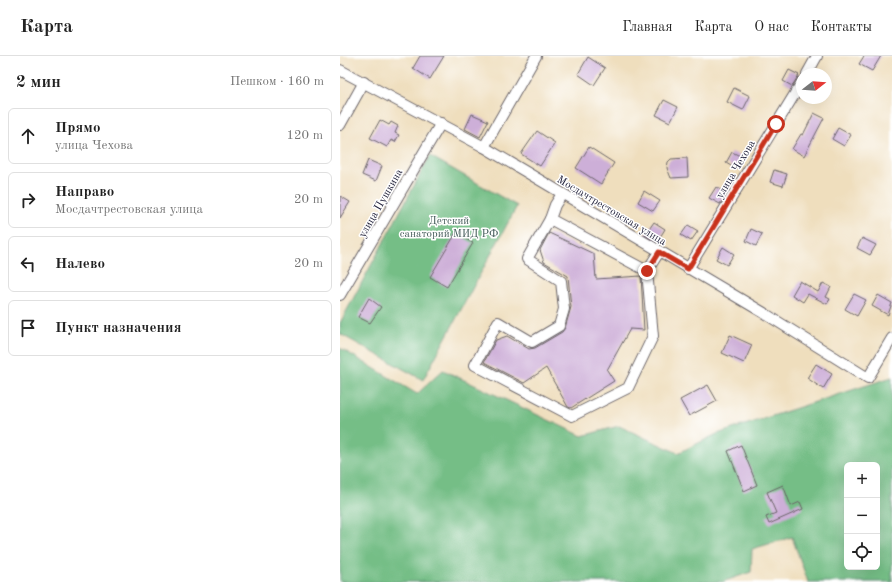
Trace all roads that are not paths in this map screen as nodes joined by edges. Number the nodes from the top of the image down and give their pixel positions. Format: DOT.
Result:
graph roads {
  1 [pos="536,56"];
  2 [pos="817,56"];
  3 [pos="810,68"];
  4 [pos="340,70"];
  5 [pos="364,82"];
  6 [pos="796,92"];
  7 [pos="440,123"];
  8 [pos="340,124"];
  9 [pos="484,147"];
  10 [pos="562,194"];
  11 [pos="550,219"];
  12 [pos="659,252"];
  13 [pos="688,269"];
  14 [pos="647,271"];
  15 [pos="340,295"];
  16 [pos="892,338"];
  1 -- 9 [label="street"];
  2 -- 3 [label="street"];
  4 -- 5 [label="street, Мосдачтрестовская улица"];
  5 -- 7 [label="street, Мосдачтрестовская улица"];
  5 -- 8 [label="street"];
  6 -- 13 [label="street, улица Чехова"];
  7 -- 9 [label="street, Мосдачтрестовская улица"];
  7 -- 15 [label="street, улица Пушкина"];
  9 -- 10 [label="street, Мосдачтрестовская улица"];
  10 -- 11 [label="street"];
  10 -- 12 [label="street, Мосдачтрестовская улица"];
  11 -- 14 [label="street"];
  11 -- 14 [label="street"];
  12 -- 13 [label="street, Мосдачтрестовская улица"];
  12 -- 14 [label="street"];
  13 -- 16 [label="street, Мосдачтрестовская улица"];
}
